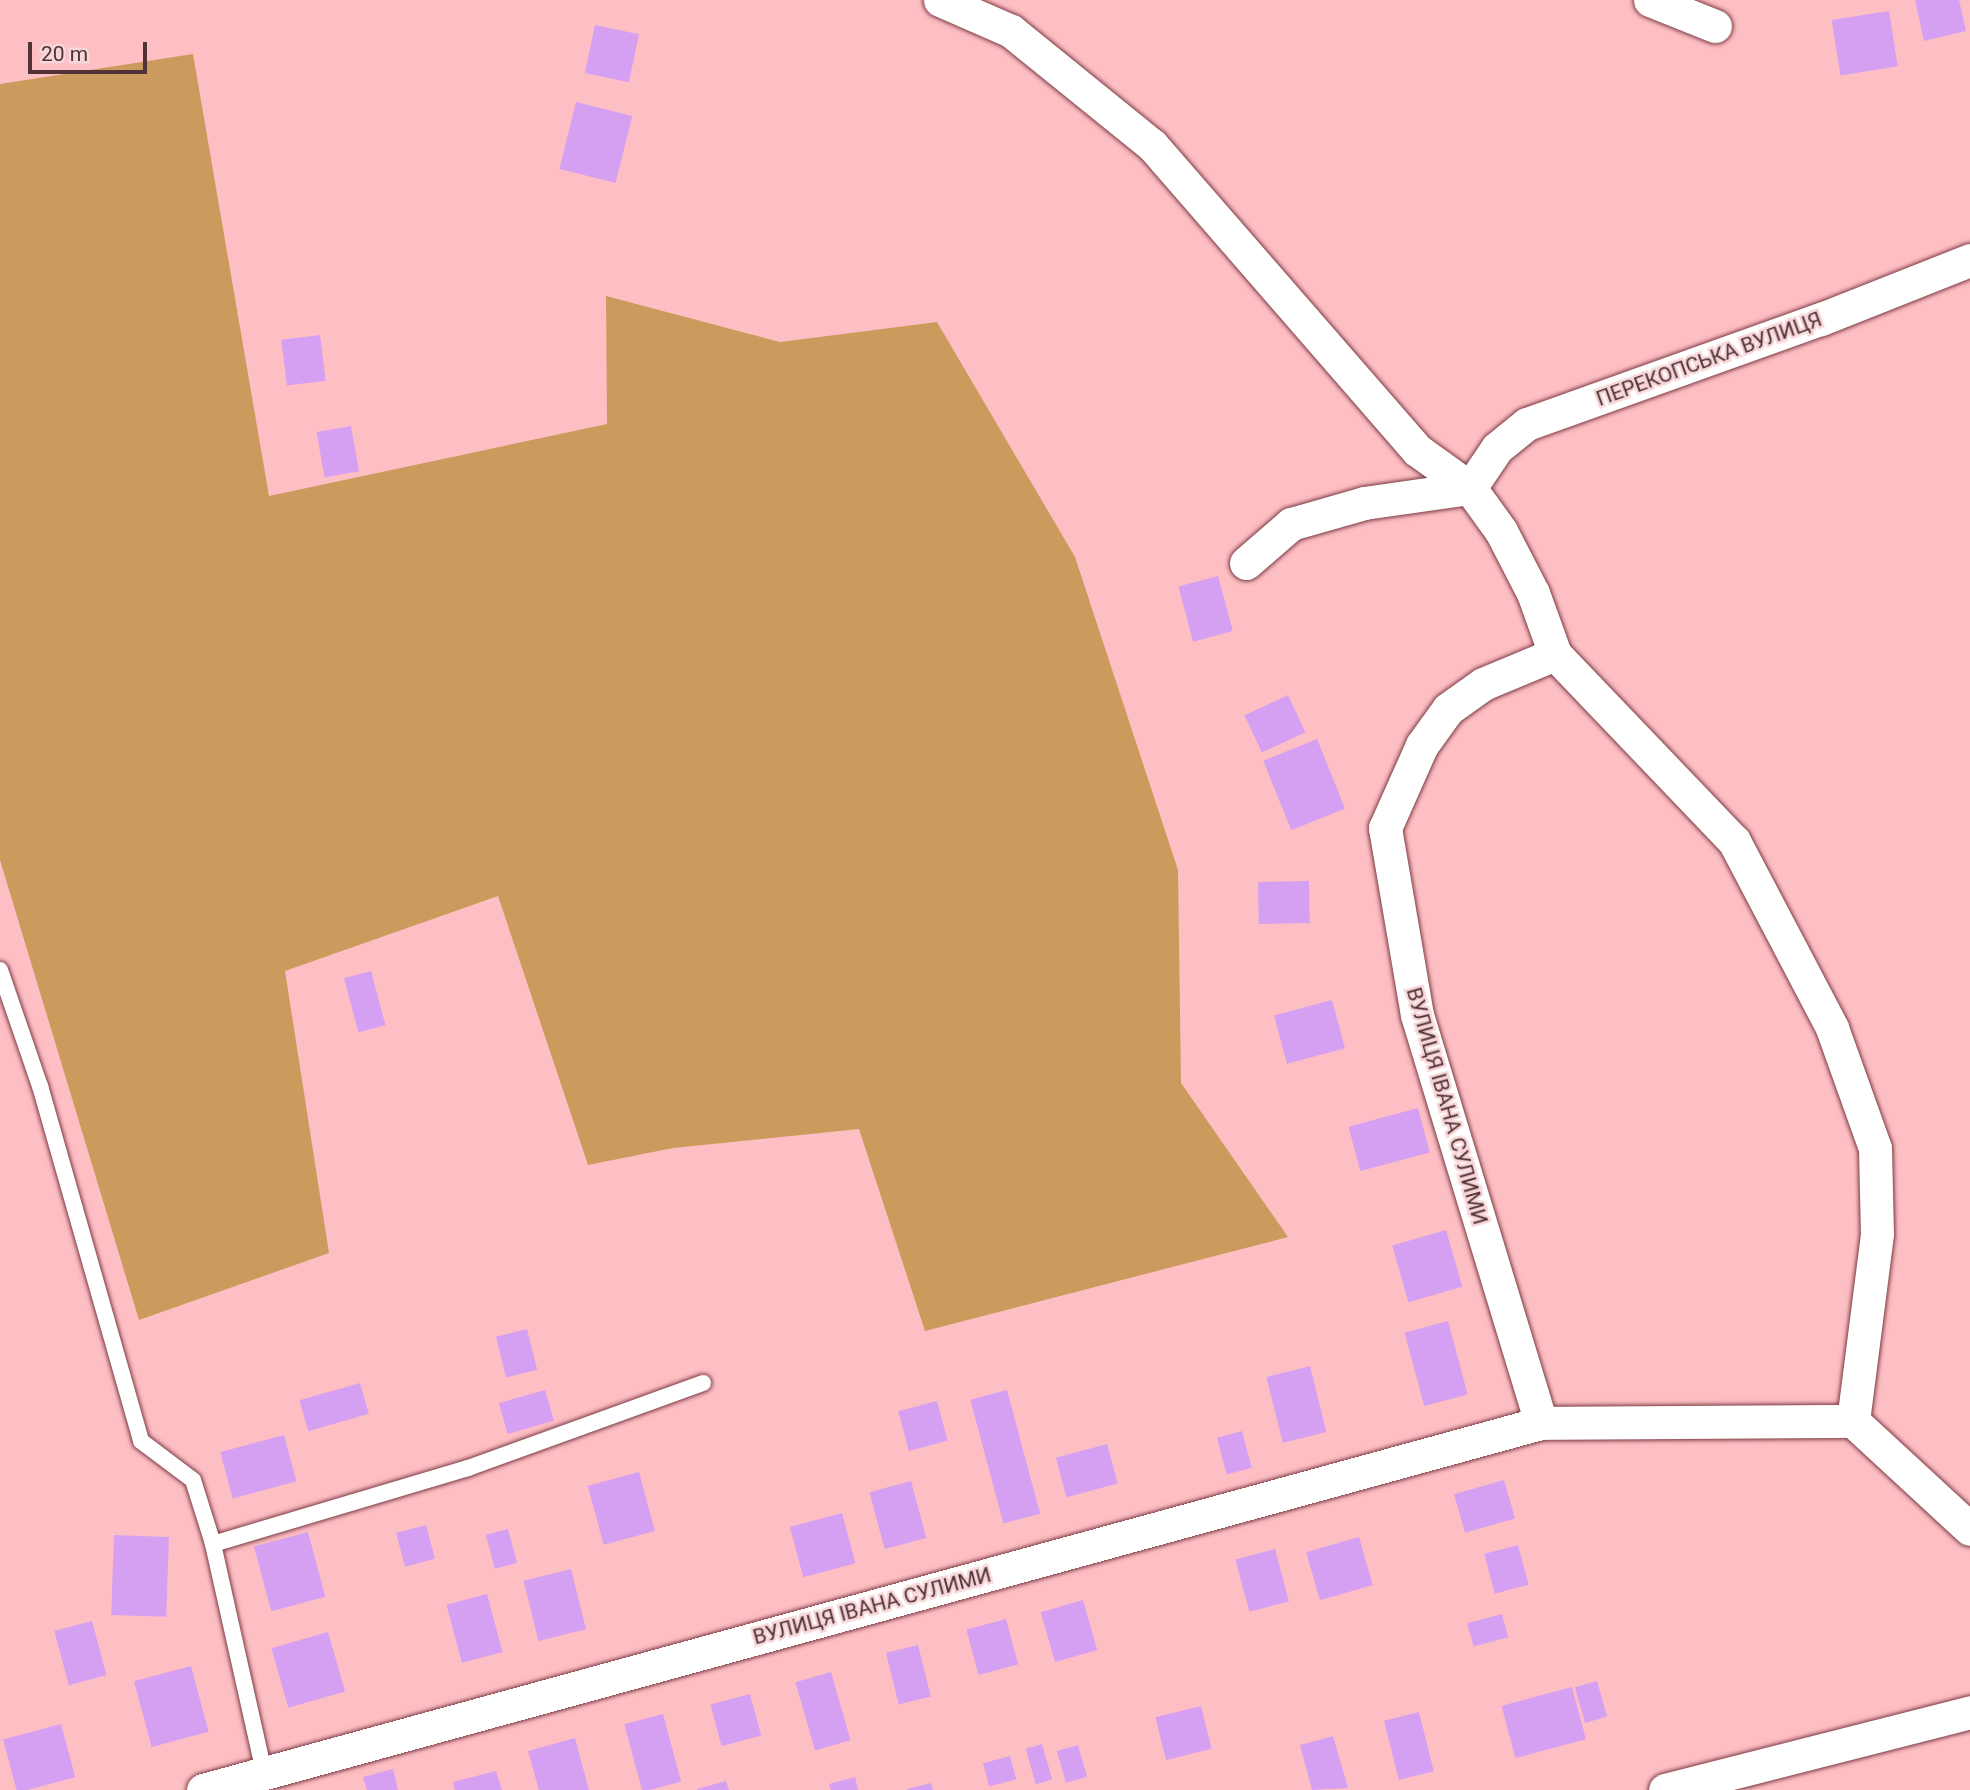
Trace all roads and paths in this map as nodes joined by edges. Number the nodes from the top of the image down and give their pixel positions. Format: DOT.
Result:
graph roads {
  1 [pos="940,0"];
  2 [pos="1650,0"];
  3 [pos="1715,26"];
  4 [pos="1970,260"];
  5 [pos="1470,488"];
  6 [pos="1246,563"];
  7 [pos="1555,654"];
  8 [pos="0,970"];
  9 [pos="703,1383"];
  10 [pos="1853,1421"];
  11 [pos="1541,1423"];
  12 [pos="1970,1529"];
  13 [pos="213,1544"];
  14 [pos="1970,1712"];
  15 [pos="264,1773"];
  16 [pos="203,1790"];
  17 [pos="1665,1790"];
  1 -- 5 [label="street"];
  2 -- 3 [label="street"];
  4 -- 5 [label="street, ПЕРЕКОПСЬКА ВУЛИЦЯ"];
  5 -- 6 [label="street"];
  5 -- 7 [label="street"];
  7 -- 10 [label="street"];
  7 -- 11 [label="street, ВУЛИЦЯ ІВАНА СУЛИМИ"];
  8 -- 13 [label="lane"];
  9 -- 13 [label="lane"];
  10 -- 11 [label="street, ВУЛИЦЯ ІВАНА СУЛИМИ"];
  10 -- 12 [label="street"];
  11 -- 15 [label="street, ВУЛИЦЯ ІВАНА СУЛИМИ"];
  13 -- 15 [label="lane"];
  14 -- 17 [label="street"];
  15 -- 16 [label="street, ВУЛИЦЯ ІВАНА СУЛИМИ"];
}
